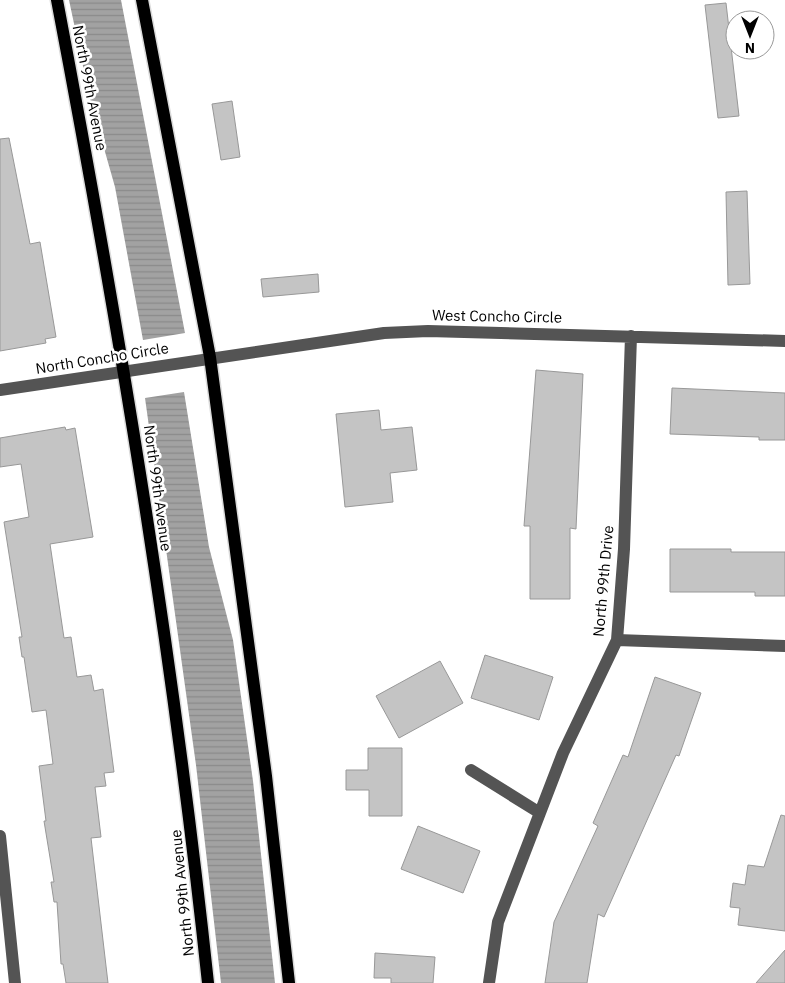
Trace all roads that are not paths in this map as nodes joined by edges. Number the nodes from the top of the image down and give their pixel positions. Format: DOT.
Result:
graph roads {
  1 [pos="57,0"];
  2 [pos="142,0"];
  3 [pos="631,336"];
  4 [pos="785,341"];
  5 [pos="210,357"];
  6 [pos="124,370"];
  7 [pos="0,390"];
  8 [pos="617,640"];
  9 [pos="785,646"];
  10 [pos="471,770"];
  11 [pos="540,813"];
  12 [pos="0,836"];
  13 [pos="15,983"];
  14 [pos="208,983"];
  15 [pos="288,983"];
  16 [pos="489,983"];
  1 -- 6 [label="main road, North 99th Avenue"];
  2 -- 5 [label="main road"];
  3 -- 4 [label="street, West Concho Circle"];
  3 -- 5 [label="street, West Concho Circle"];
  3 -- 8 [label="street, North 99th Drive"];
  5 -- 6 [label="street, North Concho Circle"];
  5 -- 15 [label="main road"];
  6 -- 7 [label="street, North Concho Circle"];
  6 -- 14 [label="main road, North 99th Avenue"];
  8 -- 9 [label="street"];
  8 -- 11 [label="street, North 99th Drive"];
  10 -- 11 [label="street"];
  11 -- 16 [label="street, North 99th Drive"];
  12 -- 13 [label="street"];
}
